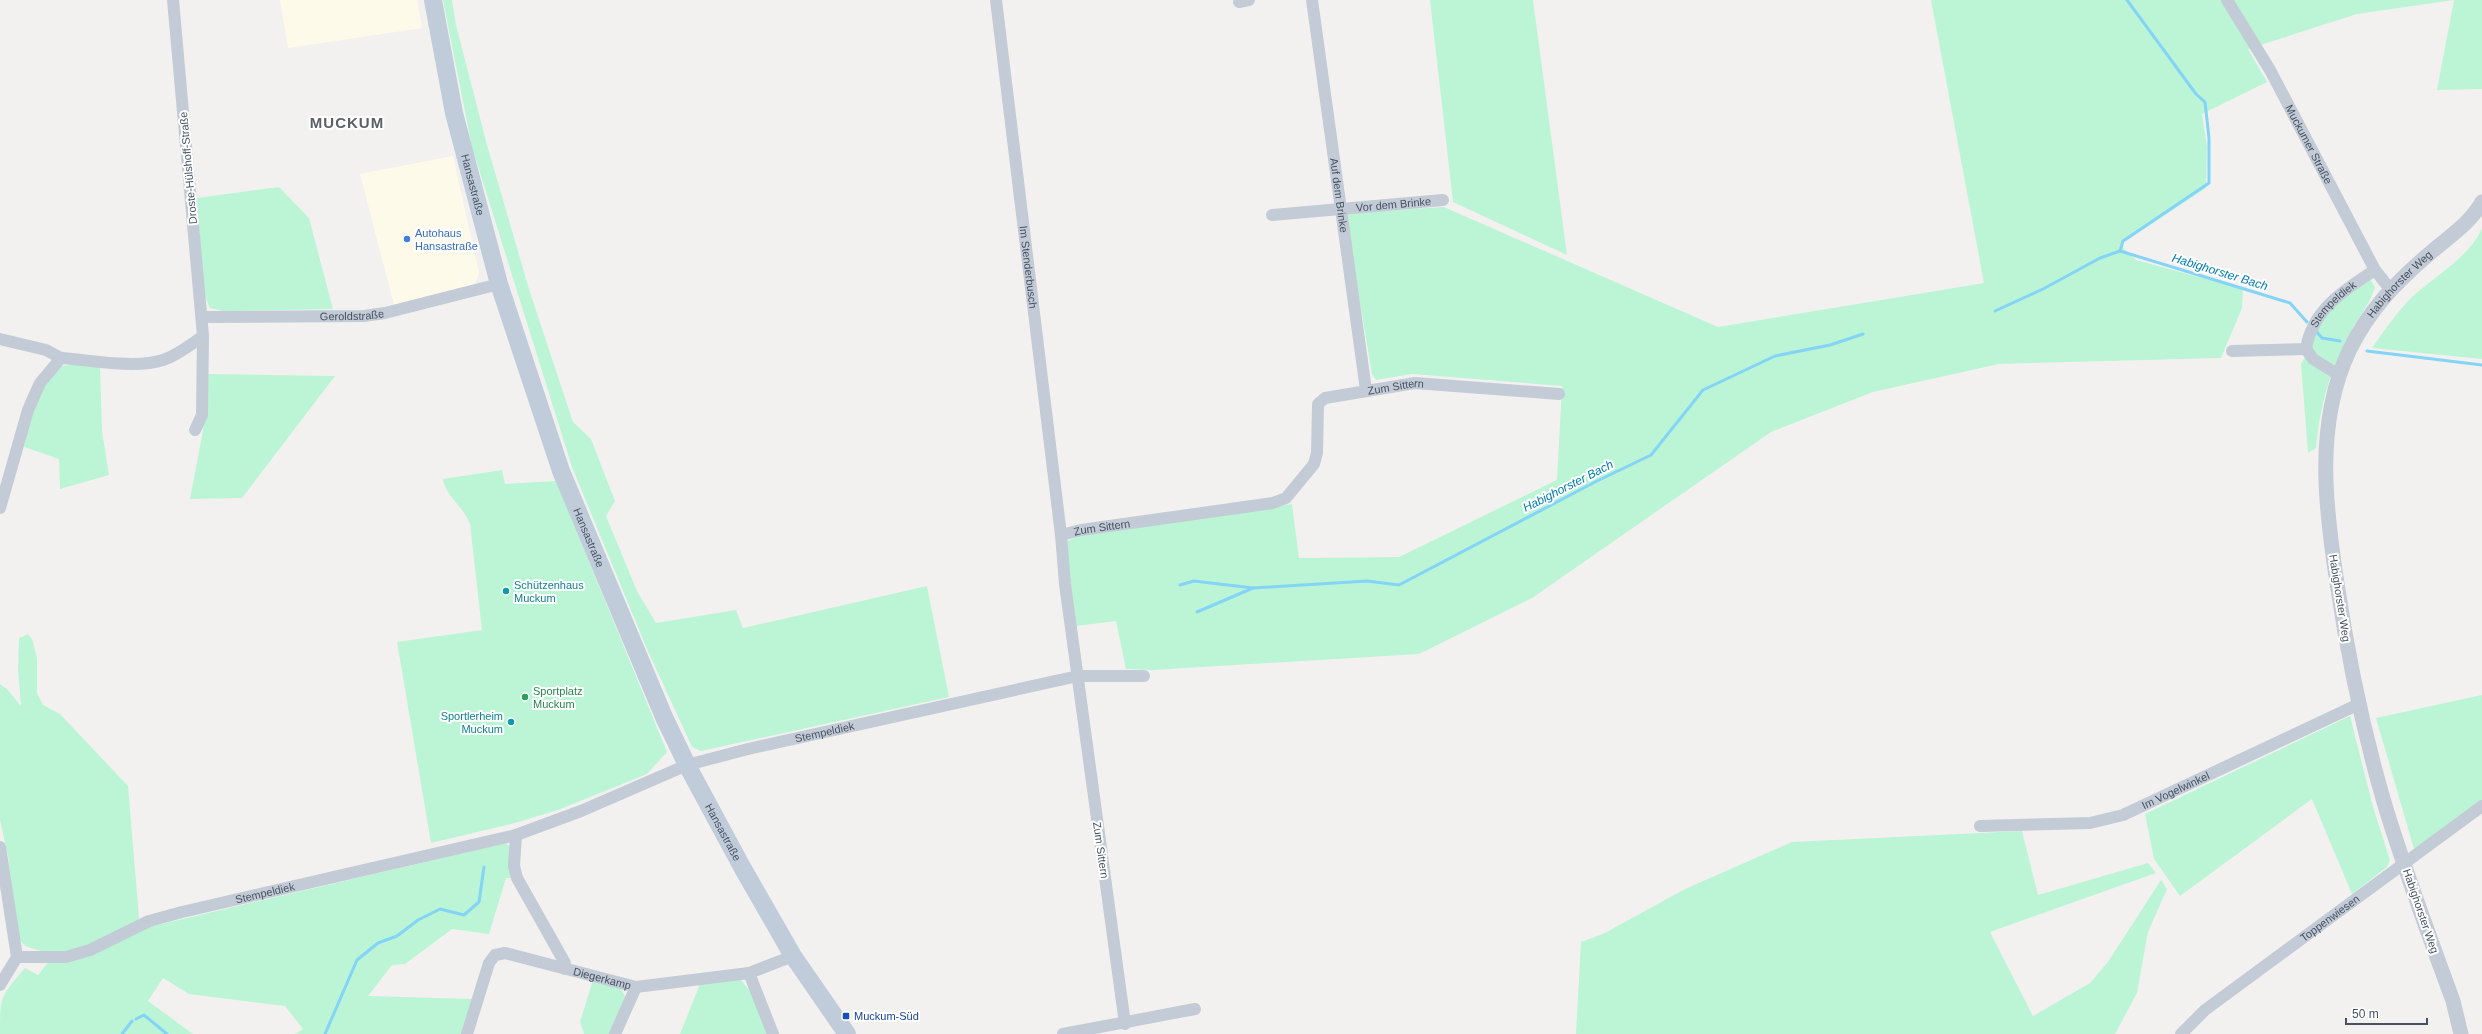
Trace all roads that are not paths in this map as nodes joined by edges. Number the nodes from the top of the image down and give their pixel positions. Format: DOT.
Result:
graph roads {
  1 [pos="173,0"];
  2 [pos="433,0"];
  3 [pos="996,0"];
  4 [pos="1312,0"];
  5 [pos="2227,0"];
  6 [pos="1443,200"];
  7 [pos="1341,208"];
  8 [pos="2480,208"];
  9 [pos="1272,215"];
  10 [pos="2375,270"];
  11 [pos="499,284"];
  12 [pos="2390,289"];
  13 [pos="202,317"];
  14 [pos="203,336"];
  15 [pos="0,339"];
  16 [pos="2306,349"];
  17 [pos="2232,351"];
  18 [pos="61,358"];
  19 [pos="2339,375"];
  20 [pos="1366,390"];
  21 [pos="1559,394"];
  22 [pos="195,430"];
  23 [pos="0,508"];
  24 [pos="1061,535"];
  25 [pos="1078,676"];
  26 [pos="1144,676"];
  27 [pos="2359,704"];
  28 [pos="687,765"];
  29 [pos="2482,806"];
  30 [pos="1980,826"];
  31 [pos="516,835"];
  32 [pos="0,847"];
  33 [pos="2404,864"];
  34 [pos="792,956"];
  35 [pos="17,957"];
  36 [pos="565,969"];
  37 [pos="749,974"];
  38 [pos="0,984"];
  39 [pos="636,987"];
  40 [pos="1195,1009"];
  41 [pos="1125,1024"];
  42 [pos="467,1034"];
  43 [pos="615,1034"];
  44 [pos="773,1034"];
  45 [pos="847,1034"];
  46 [pos="1063,1034"];
  47 [pos="2181,1034"];
  48 [pos="2461,1034"];
  1 -- 13 [label="street, Droste-Hülshoff-Straße"];
  2 -- 11 [label="main road, Hansastraße"];
  3 -- 24 [label="street, Im Stenderbusch"];
  4 -- 7 [label="street, Auf dem Brinke"];
  5 -- 10 [label="street, Muckumer Straße"];
  6 -- 7 [label="street, Vor dem Brinke"];
  7 -- 9 [label="street, Vor dem Brinke"];
  7 -- 20 [label="street, Auf dem Brinke"];
  8 -- 12 [label="street, Habighorster Weg"];
  10 -- 12 [label="street, Muckumer Straße"];
  10 -- 16 [label="street, Stempeldiek"];
  11 -- 13 [label="street, Geroldstraße"];
  11 -- 28 [label="main road, Hansastraße"];
  12 -- 19 [label="street, Habighorster Weg"];
  13 -- 14 [label="street, Droste-Hülshoff-Straße"];
  14 -- 18 [label="street"];
  14 -- 22 [label="street, Droste-Hülshoff-Straße"];
  15 -- 18 [label="street"];
  16 -- 17 [label="street"];
  16 -- 19 [label="street"];
  18 -- 23 [label="street"];
  19 -- 27 [label="street, Habighorster Weg"];
  20 -- 21 [label="street, Zum Sittern"];
  20 -- 24 [label="street, Zum Sittern"];
  24 -- 25 [label="street, Zum Sittern"];
  25 -- 26 [label="street, Stempeldiek"];
  25 -- 28 [label="street, Stempeldiek"];
  25 -- 41 [label="street, Zum Sittern"];
  27 -- 30 [label="street, Im Vogelwinkel"];
  27 -- 33 [label="street, Habighorster Weg"];
  28 -- 31 [label="street, Stempeldiek"];
  28 -- 34 [label="main road, Hansastraße"];
  29 -- 33 [label="street, Toppenwiesen"];
  31 -- 35 [label="street, Stempeldiek"];
  31 -- 36 [label="street"];
  32 -- 35 [label="street"];
  33 -- 47 [label="street, Toppenwiesen"];
  33 -- 48 [label="street, Habighorster Weg"];
  34 -- 37 [label="street, Diegerkamp"];
  34 -- 45 [label="main road, Hansastraße"];
  35 -- 38 [label="street"];
  36 -- 39 [label="street, Diegerkamp"];
  36 -- 42 [label="street, Diegerkamp"];
  37 -- 39 [label="street, Diegerkamp"];
  37 -- 44 [label="street"];
  39 -- 43 [label="street"];
  40 -- 41 [label="street"];
  41 -- 46 [label="street"];
}
